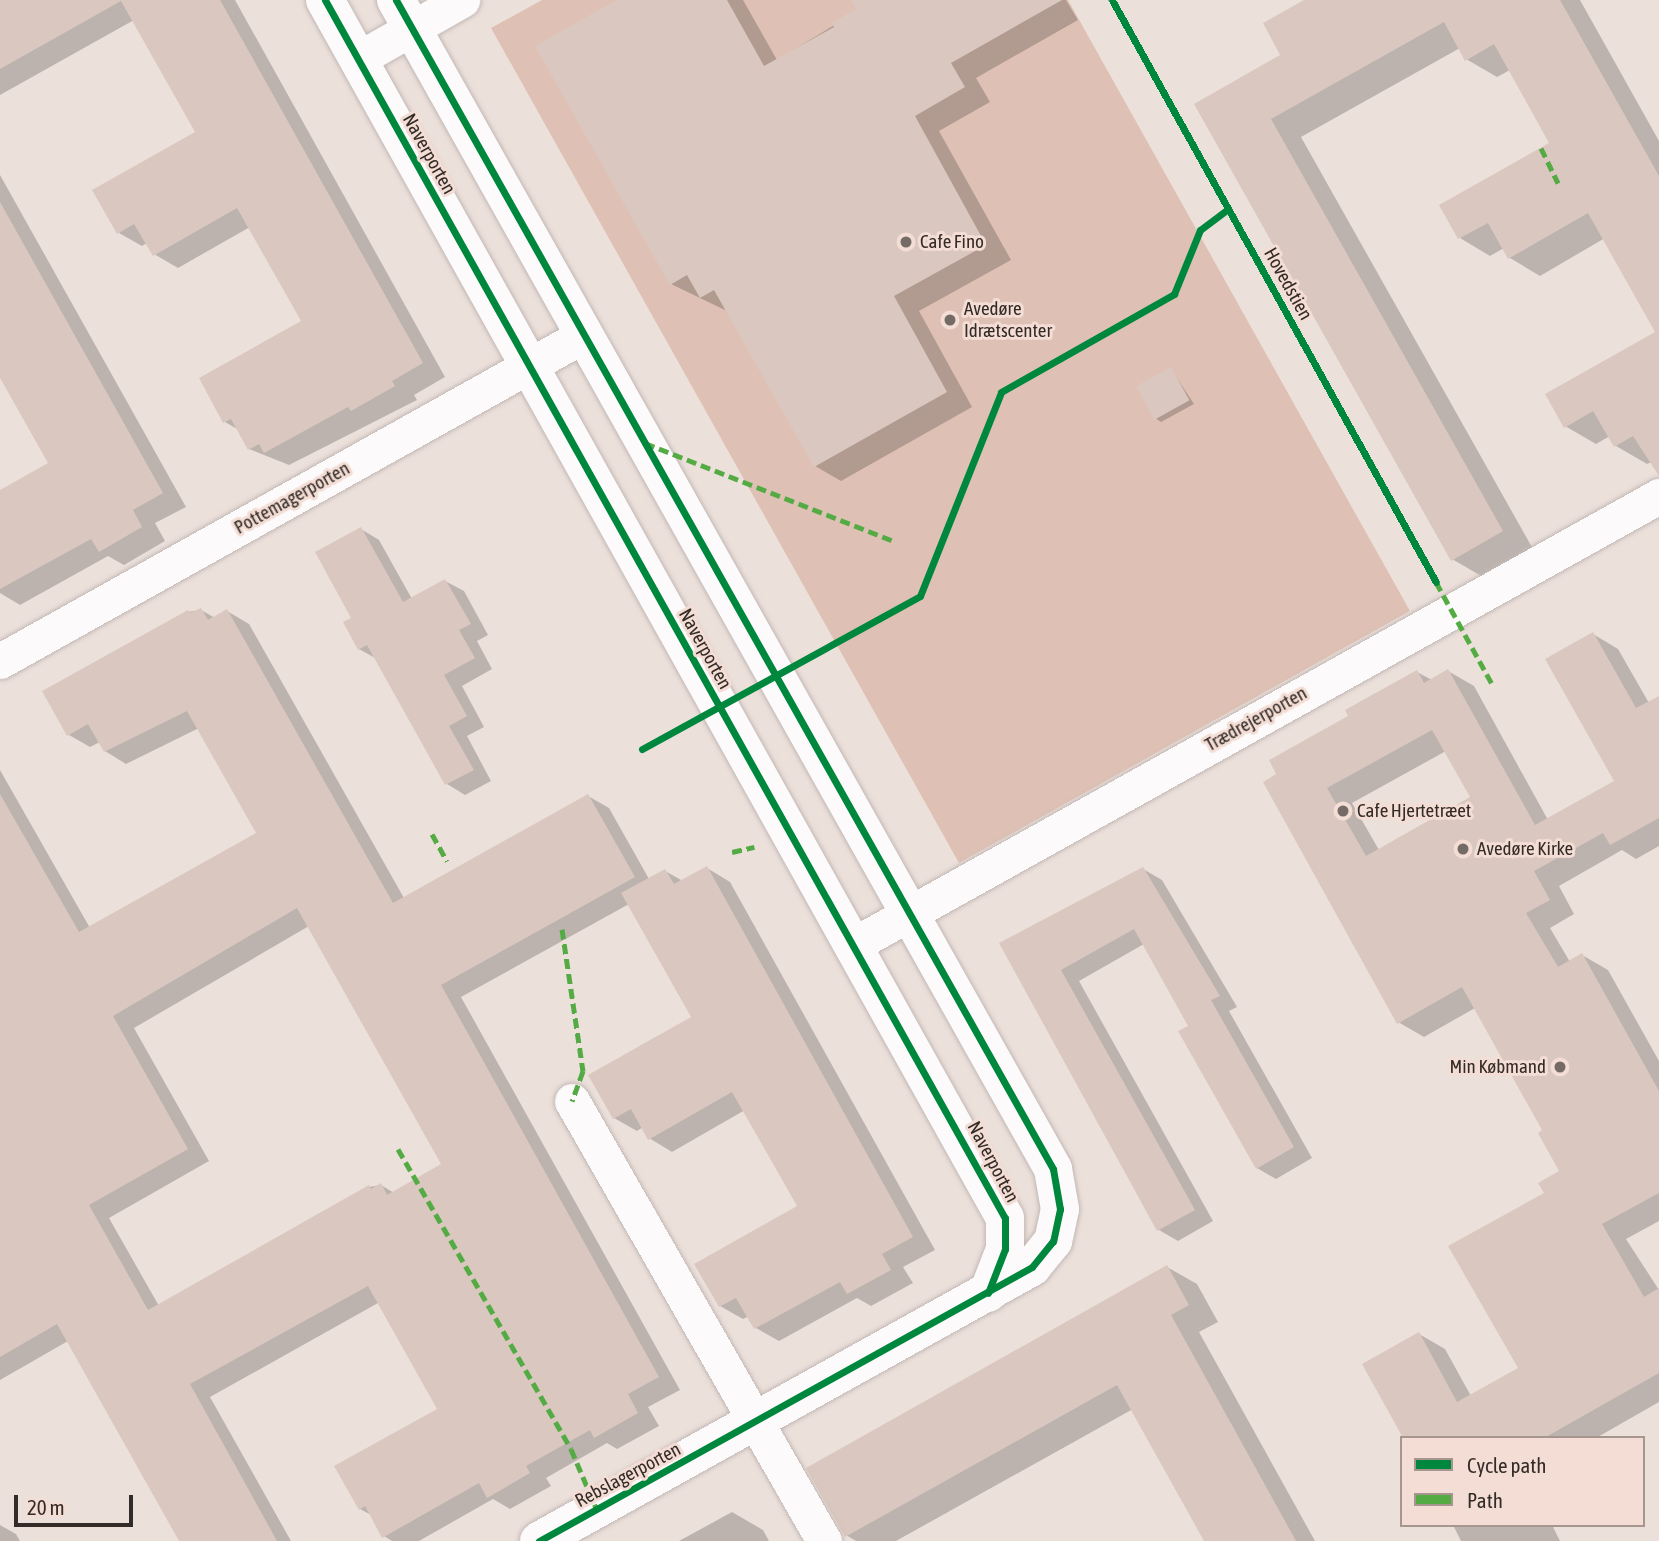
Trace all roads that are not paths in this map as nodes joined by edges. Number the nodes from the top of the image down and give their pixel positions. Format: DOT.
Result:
graph roads {
  1 [pos="325,0"];
  2 [pos="461,0"];
  3 [pos="404,14"];
  4 [pos="358,59"];
  5 [pos="584,335"];
  6 [pos="529,366"];
  7 [pos="1659,496"];
  8 [pos="0,662"];
  9 [pos="909,913"];
  10 [pos="853,945"];
  11 [pos="572,1101"];
  12 [pos="988,1293"];
  13 [pos="759,1422"];
  14 [pos="539,1541"];
  15 [pos="824,1541"];
  1 -- 4 [label="street, Naverporten"];
  2 -- 3 [label="street"];
  3 -- 4 [label="street"];
  3 -- 5 [label="street"];
  4 -- 6 [label="street, Naverporten"];
  5 -- 6 [label="street, Pottemagerporten"];
  5 -- 9 [label="street"];
  6 -- 8 [label="street, Pottemagerporten"];
  6 -- 10 [label="street, Naverporten"];
  7 -- 9 [label="street, Trædrejerporten"];
  9 -- 10 [label="street, Trædrejerporten"];
  9 -- 12 [label="street"];
  10 -- 12 [label="street, Naverporten"];
  11 -- 13 [label="street"];
  12 -- 13 [label="street, Rebslagerporten"];
  13 -- 14 [label="street, Rebslagerporten"];
  13 -- 15 [label="street"];
}
